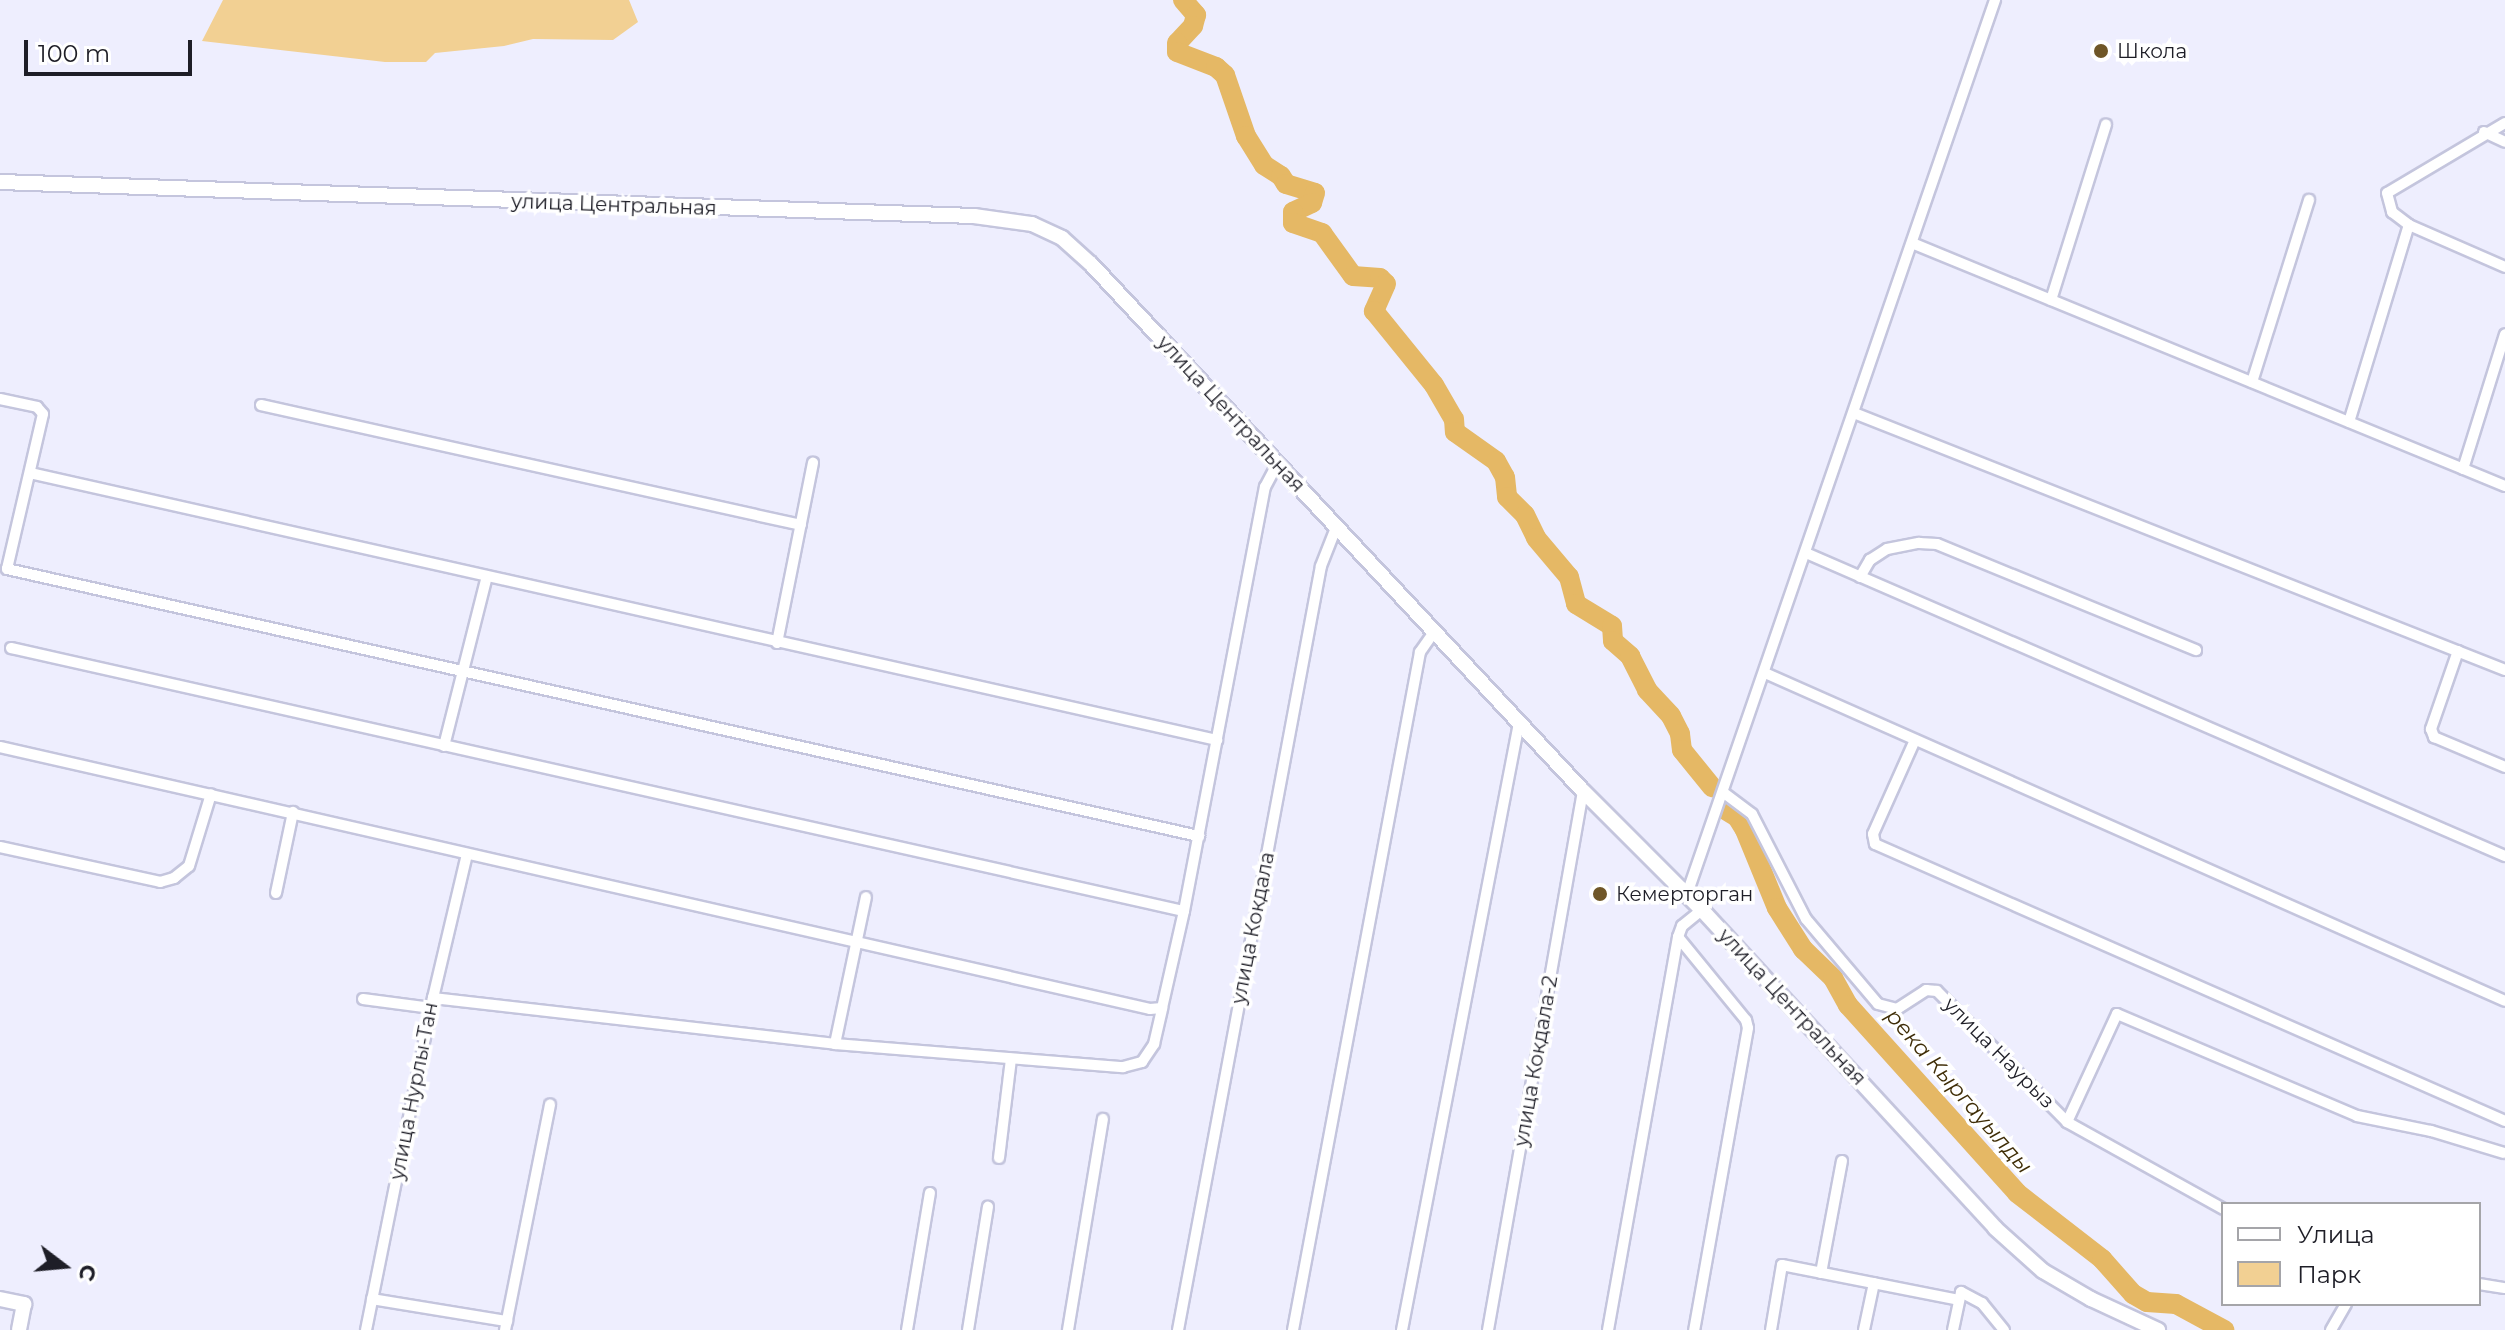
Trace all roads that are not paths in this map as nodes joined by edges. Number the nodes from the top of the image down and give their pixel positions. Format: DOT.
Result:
graph roads {
  1 [pos="1995,0"];
  2 [pos="2505,123"];
  3 [pos="2106,124"];
  4 [pos="2484,132"];
  5 [pos="2505,142"];
  6 [pos="0,182"];
  7 [pos="2309,200"];
  8 [pos="2409,225"];
  9 [pos="1912,243"];
  10 [pos="2505,267"];
  11 [pos="2051,300"];
  12 [pos="2505,334"];
  13 [pos="2252,382"];
  14 [pos="0,399"];
  15 [pos="261,405"];
  16 [pos="1854,413"];
  17 [pos="2349,422"];
  18 [pos="813,463"];
  19 [pos="1277,464"];
  20 [pos="2463,469"];
  21 [pos="30,473"];
  22 [pos="2505,486"];
  23 [pos="801,525"];
  24 [pos="1336,528"];
  25 [pos="1806,553"];
  26 [pos="487,576"];
  27 [pos="1860,577"];
  28 [pos="1434,632"];
  29 [pos="777,643"];
  30 [pos="11,648"];
  31 [pos="2196,650"];
  32 [pos="2458,651"];
  33 [pos="463,670"];
  34 [pos="2505,670"];
  35 [pos="1765,673"];
  36 [pos="1519,723"];
  37 [pos="1217,740"];
  38 [pos="1915,740"];
  39 [pos="444,746"];
  40 [pos="0,747"];
  41 [pos="2505,767"];
  42 [pos="1583,791"];
  43 [pos="1724,793"];
  44 [pos="211,794"];
  45 [pos="293,812"];
  46 [pos="1199,836"];
  47 [pos="0,847"];
  48 [pos="467,854"];
  49 [pos="2505,856"];
  50 [pos="276,893"];
  51 [pos="1687,894"];
  52 [pos="866,897"];
  53 [pos="1702,910"];
  54 [pos="1184,911"];
  55 [pos="1678,937"];
  56 [pos="856,942"];
  57 [pos="363,999"];
  58 [pos="2505,1001"];
  59 [pos="432,1003"];
  60 [pos="1162,1008"];
  61 [pos="835,1044"];
  62 [pos="1011,1059"];
  63 [pos="550,1104"];
  64 [pos="1103,1119"];
  65 [pos="2505,1121"];
  66 [pos="2067,1122"];
  67 [pos="2504,1153"];
  68 [pos="999,1158"];
  69 [pos="1842,1161"];
  70 [pos="930,1193"];
  71 [pos="988,1207"];
  72 [pos="2221,1208"];
  73 [pos="1821,1273"];
  74 [pos="1874,1283"];
  75 [pos="2481,1284"];
  76 [pos="2505,1288"];
  77 [pos="1960,1296"];
  78 [pos="0,1299"];
  79 [pos="372,1299"];
  80 [pos="2345,1306"];
  81 [pos="506,1326"];
  82 [pos="2141,1327"];
  83 [pos="19,1330"];
  84 [pos="366,1330"];
  85 [pos="907,1330"];
  86 [pos="968,1330"];
  87 [pos="1068,1330"];
  88 [pos="1178,1330"];
  89 [pos="1293,1330"];
  90 [pos="1402,1330"];
  91 [pos="1488,1330"];
  92 [pos="1608,1330"];
  93 [pos="1694,1330"];
  94 [pos="1771,1330"];
  95 [pos="1864,1330"];
  96 [pos="1953,1330"];
  97 [pos="2004,1330"];
  98 [pos="2158,1330"];
  99 [pos="2331,1330"];
  1 -- 9 [label="street"];
  2 -- 4 [label="street"];
  3 -- 11 [label="street"];
  4 -- 5 [label="street"];
  4 -- 8 [label="street"];
  6 -- 19 [label="main road, улица Центральная"];
  7 -- 13 [label="street"];
  8 -- 10 [label="street"];
  8 -- 17 [label="street"];
  9 -- 11 [label="street"];
  9 -- 16 [label="street"];
  11 -- 13 [label="street"];
  12 -- 20 [label="street"];
  13 -- 17 [label="street"];
  14 -- 21 [label="street"];
  15 -- 23 [label="street"];
  16 -- 25 [label="street"];
  16 -- 32 [label="street"];
  17 -- 20 [label="street"];
  18 -- 23 [label="street"];
  19 -- 24 [label="main road, улица Центральная"];
  19 -- 37 [label="street"];
  20 -- 22 [label="street"];
  21 -- 26 [label="street"];
  21 -- 33 [label="street"];
  23 -- 29 [label="street"];
  24 -- 28 [label="main road, улица Центральная"];
  24 -- 88 [label="street, улица Кокдала"];
  25 -- 27 [label="street"];
  25 -- 35 [label="street"];
  26 -- 29 [label="street"];
  26 -- 33 [label="street"];
  27 -- 31 [label="street"];
  27 -- 49 [label="street"];
  28 -- 36 [label="main road, улица Центральная"];
  28 -- 89 [label="street"];
  29 -- 37 [label="street"];
  30 -- 39 [label="street"];
  32 -- 34 [label="street"];
  32 -- 41 [label="street"];
  33 -- 39 [label="street"];
  33 -- 46 [label="street"];
  35 -- 38 [label="street"];
  35 -- 43 [label="street"];
  36 -- 42 [label="main road, улица Центральная"];
  36 -- 90 [label="street"];
  37 -- 46 [label="street"];
  38 -- 58 [label="street"];
  38 -- 65 [label="street"];
  39 -- 54 [label="street"];
  40 -- 44 [label="street"];
  42 -- 51 [label="main road, улица Центральная"];
  42 -- 91 [label="street, улица Кокдала-2"];
  43 -- 51 [label="street"];
  43 -- 66 [label="street, улица Наурыз"];
  44 -- 45 [label="street"];
  44 -- 47 [label="street"];
  45 -- 48 [label="street"];
  45 -- 50 [label="street"];
  46 -- 54 [label="street"];
  48 -- 56 [label="street"];
  48 -- 59 [label="street, улица Нурлы-Тан"];
  51 -- 53 [label="main road, улица Центральная"];
  52 -- 56 [label="street"];
  53 -- 55 [label="street"];
  53 -- 82 [label="main road, улица Центральная"];
  54 -- 60 [label="street"];
  55 -- 92 [label="street"];
  55 -- 93 [label="street"];
  56 -- 60 [label="street"];
  56 -- 61 [label="street"];
  57 -- 59 [label="street"];
  59 -- 61 [label="street"];
  59 -- 79 [label="street, улица Нурлы-Тан"];
  60 -- 62 [label="street"];
  61 -- 62 [label="street"];
  62 -- 68 [label="street"];
  63 -- 81 [label="street"];
  64 -- 87 [label="street"];
  66 -- 67 [label="street"];
  66 -- 72 [label="street, улица Наурыз"];
  69 -- 73 [label="street"];
  70 -- 85 [label="street"];
  71 -- 86 [label="street"];
  73 -- 74 [label="street"];
  73 -- 94 [label="street"];
  74 -- 77 [label="street"];
  74 -- 95 [label="street"];
  75 -- 76 [label="street"];
  77 -- 96 [label="street"];
  77 -- 97 [label="street"];
  78 -- 83 [label="main road"];
  79 -- 81 [label="street"];
  79 -- 84 [label="street, улица Нурлы-Тан"];
  80 -- 99 [label="street"];
  82 -- 98 [label="main road, улица Центральная"];
}
